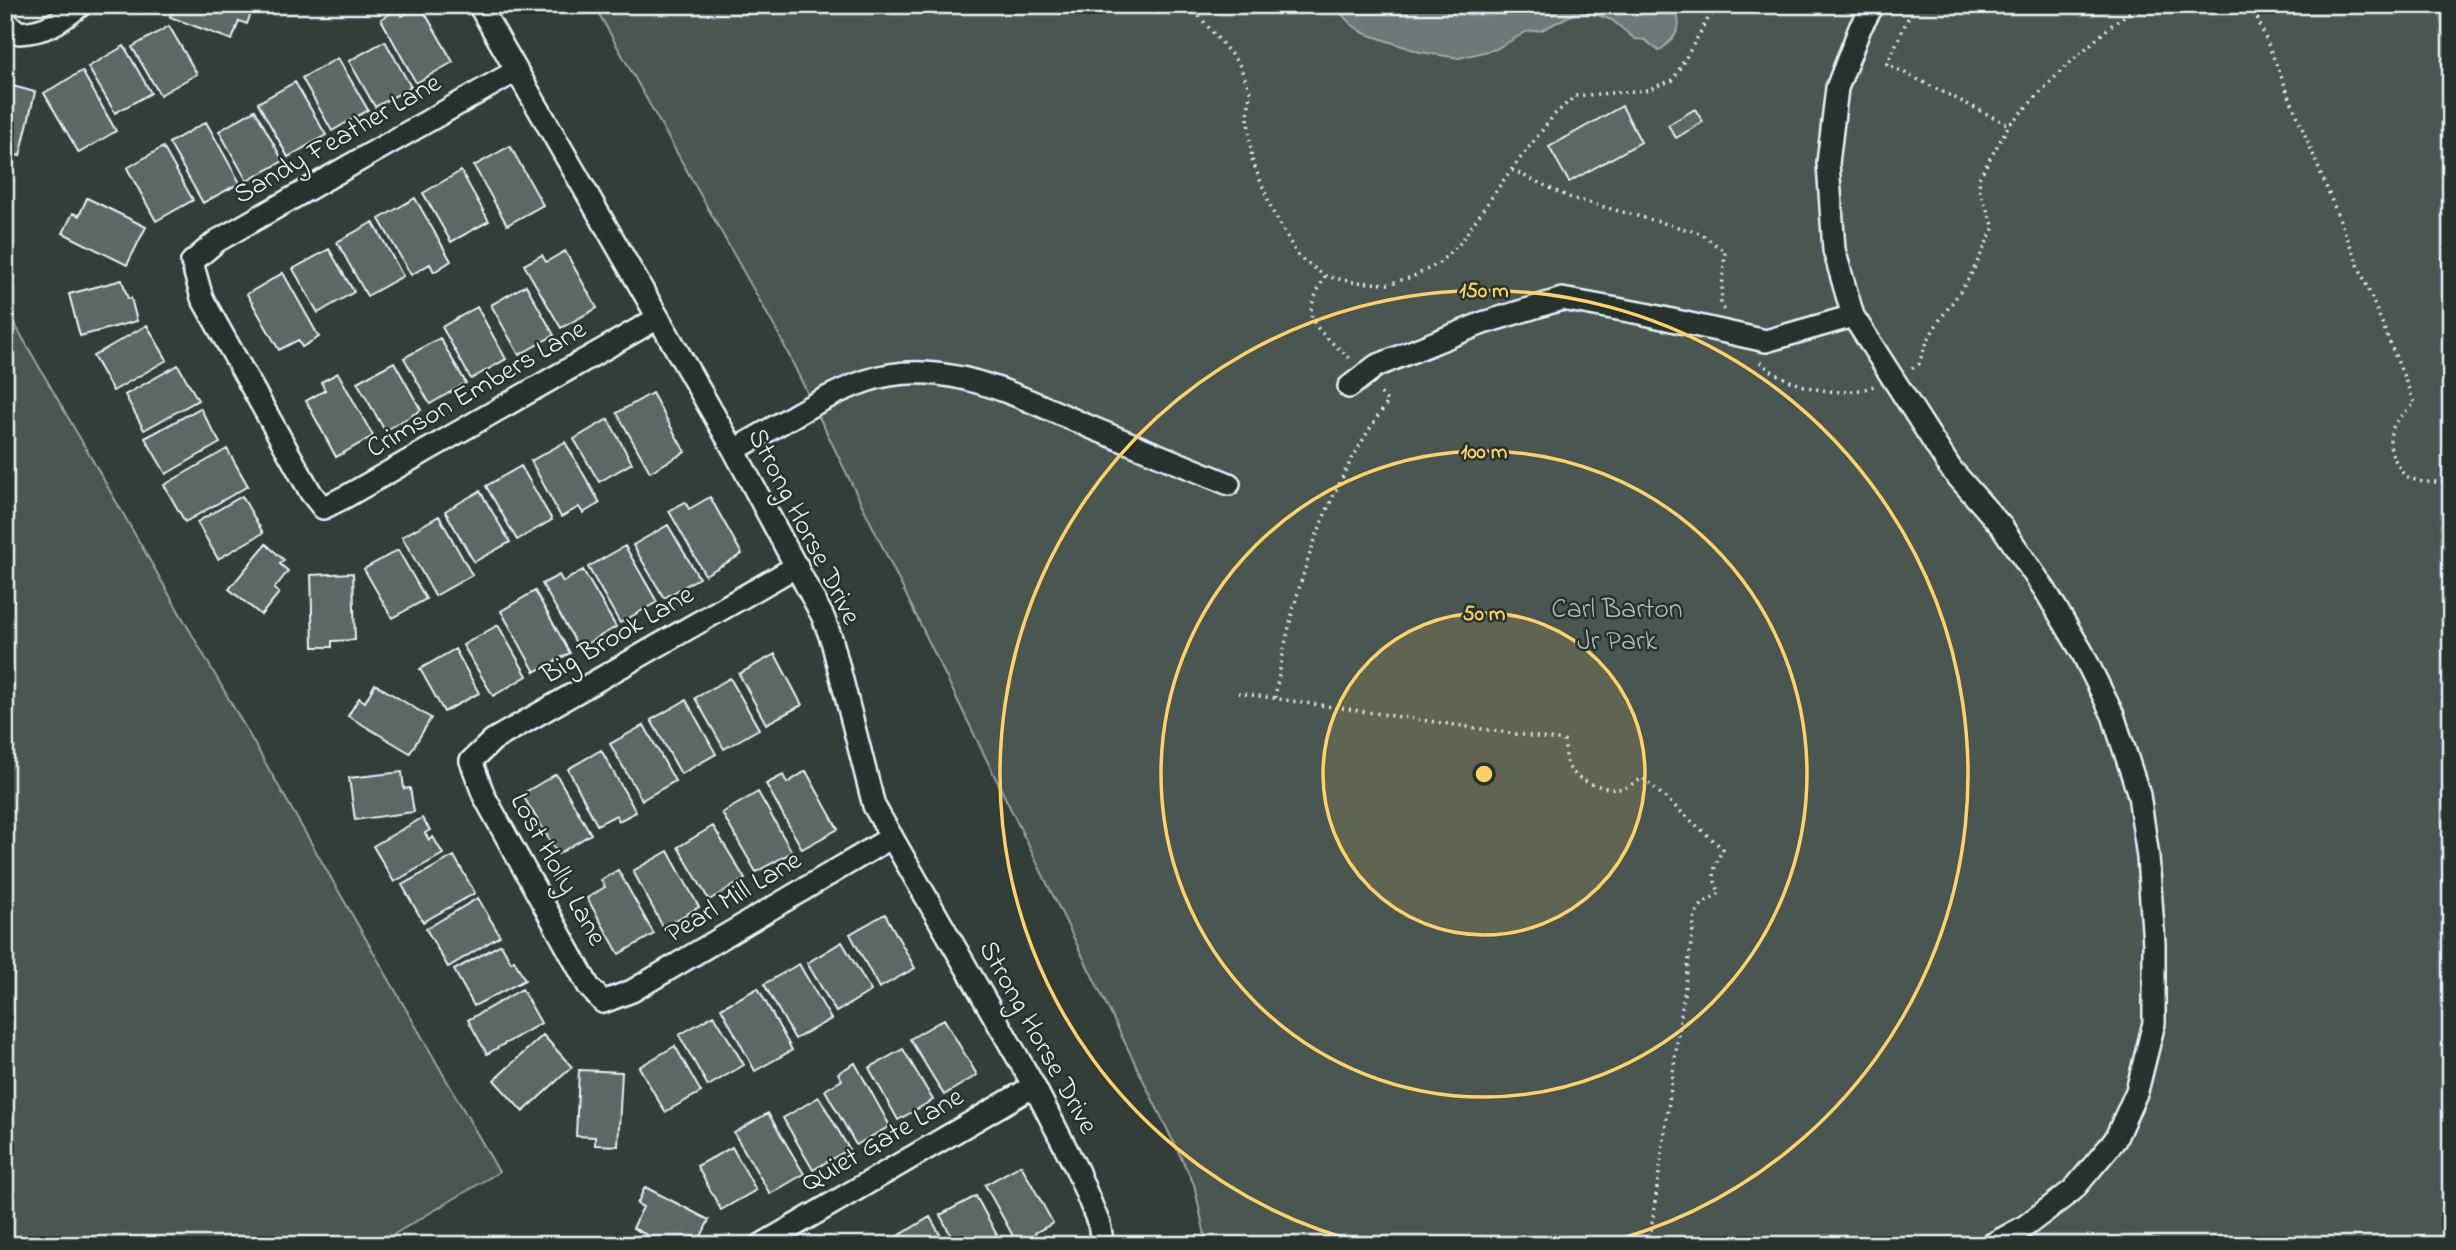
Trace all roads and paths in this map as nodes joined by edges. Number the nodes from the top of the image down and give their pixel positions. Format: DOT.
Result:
graph roads {
  1 [pos="81,5"];
  2 [pos="479,5"];
  3 [pos="1190,5"];
  4 [pos="1720,5"];
  5 [pos="1873,5"];
  6 [pos="1909,5"];
  7 [pos="2252,5"];
  8 [pos="5,21"];
  9 [pos="516,71"];
  10 [pos="2009,125"];
  11 [pos="1325,276"];
  12 [pos="1853,316"];
  13 [pos="658,318"];
  14 [pos="1367,373"];
  15 [pos="1349,387"];
  16 [pos="734,450"];
  17 [pos="1229,484"];
  18 [pos="2451,495"];
  19 [pos="323,508"];
  20 [pos="797,566"];
  21 [pos="1238,693"];
  22 [pos="1275,698"];
  23 [pos="471,761"];
  24 [pos="892,837"];
  25 [pos="603,1002"];
  26 [pos="1034,1086"];
  27 [pos="761,1245"];
  28 [pos="1103,1245"];
  29 [pos="1649,1245"];
  30 [pos="1991,1245"];
  1 -- 8 [label="street"];
  2 -- 9 [label="street, Strong Horse Drive"];
  3 -- 11 [label="path"];
  4 -- 11 [label="path"];
  5 -- 12 [label="street"];
  6 -- 10 [label="path"];
  7 -- 18 [label="path"];
  9 -- 13 [label="street, Strong Horse Drive"];
  9 -- 19 [label="street, Sandy Feather Lane"];
  11 -- 14 [label="path"];
  12 -- 14 [label="street"];
  12 -- 30 [label="street"];
  13 -- 16 [label="street, Strong Horse Drive"];
  13 -- 19 [label="street, Crimson Embers Lane"];
  14 -- 15 [label="street"];
  14 -- 22 [label="path"];
  16 -- 17 [label="street"];
  16 -- 20 [label="street, Strong Horse Drive"];
  20 -- 23 [label="street, Big Brook Lane"];
  20 -- 24 [label="street, Strong Horse Drive"];
  21 -- 22 [label="path"];
  22 -- 29 [label="path"];
  23 -- 25 [label="street, Lost Holly Lane"];
  24 -- 25 [label="street, Pearl Mill Lane"];
  24 -- 26 [label="street, Strong Horse Drive"];
  26 -- 27 [label="street, Quiet Gate Lane"];
  26 -- 28 [label="street, Strong Horse Drive"];
}
